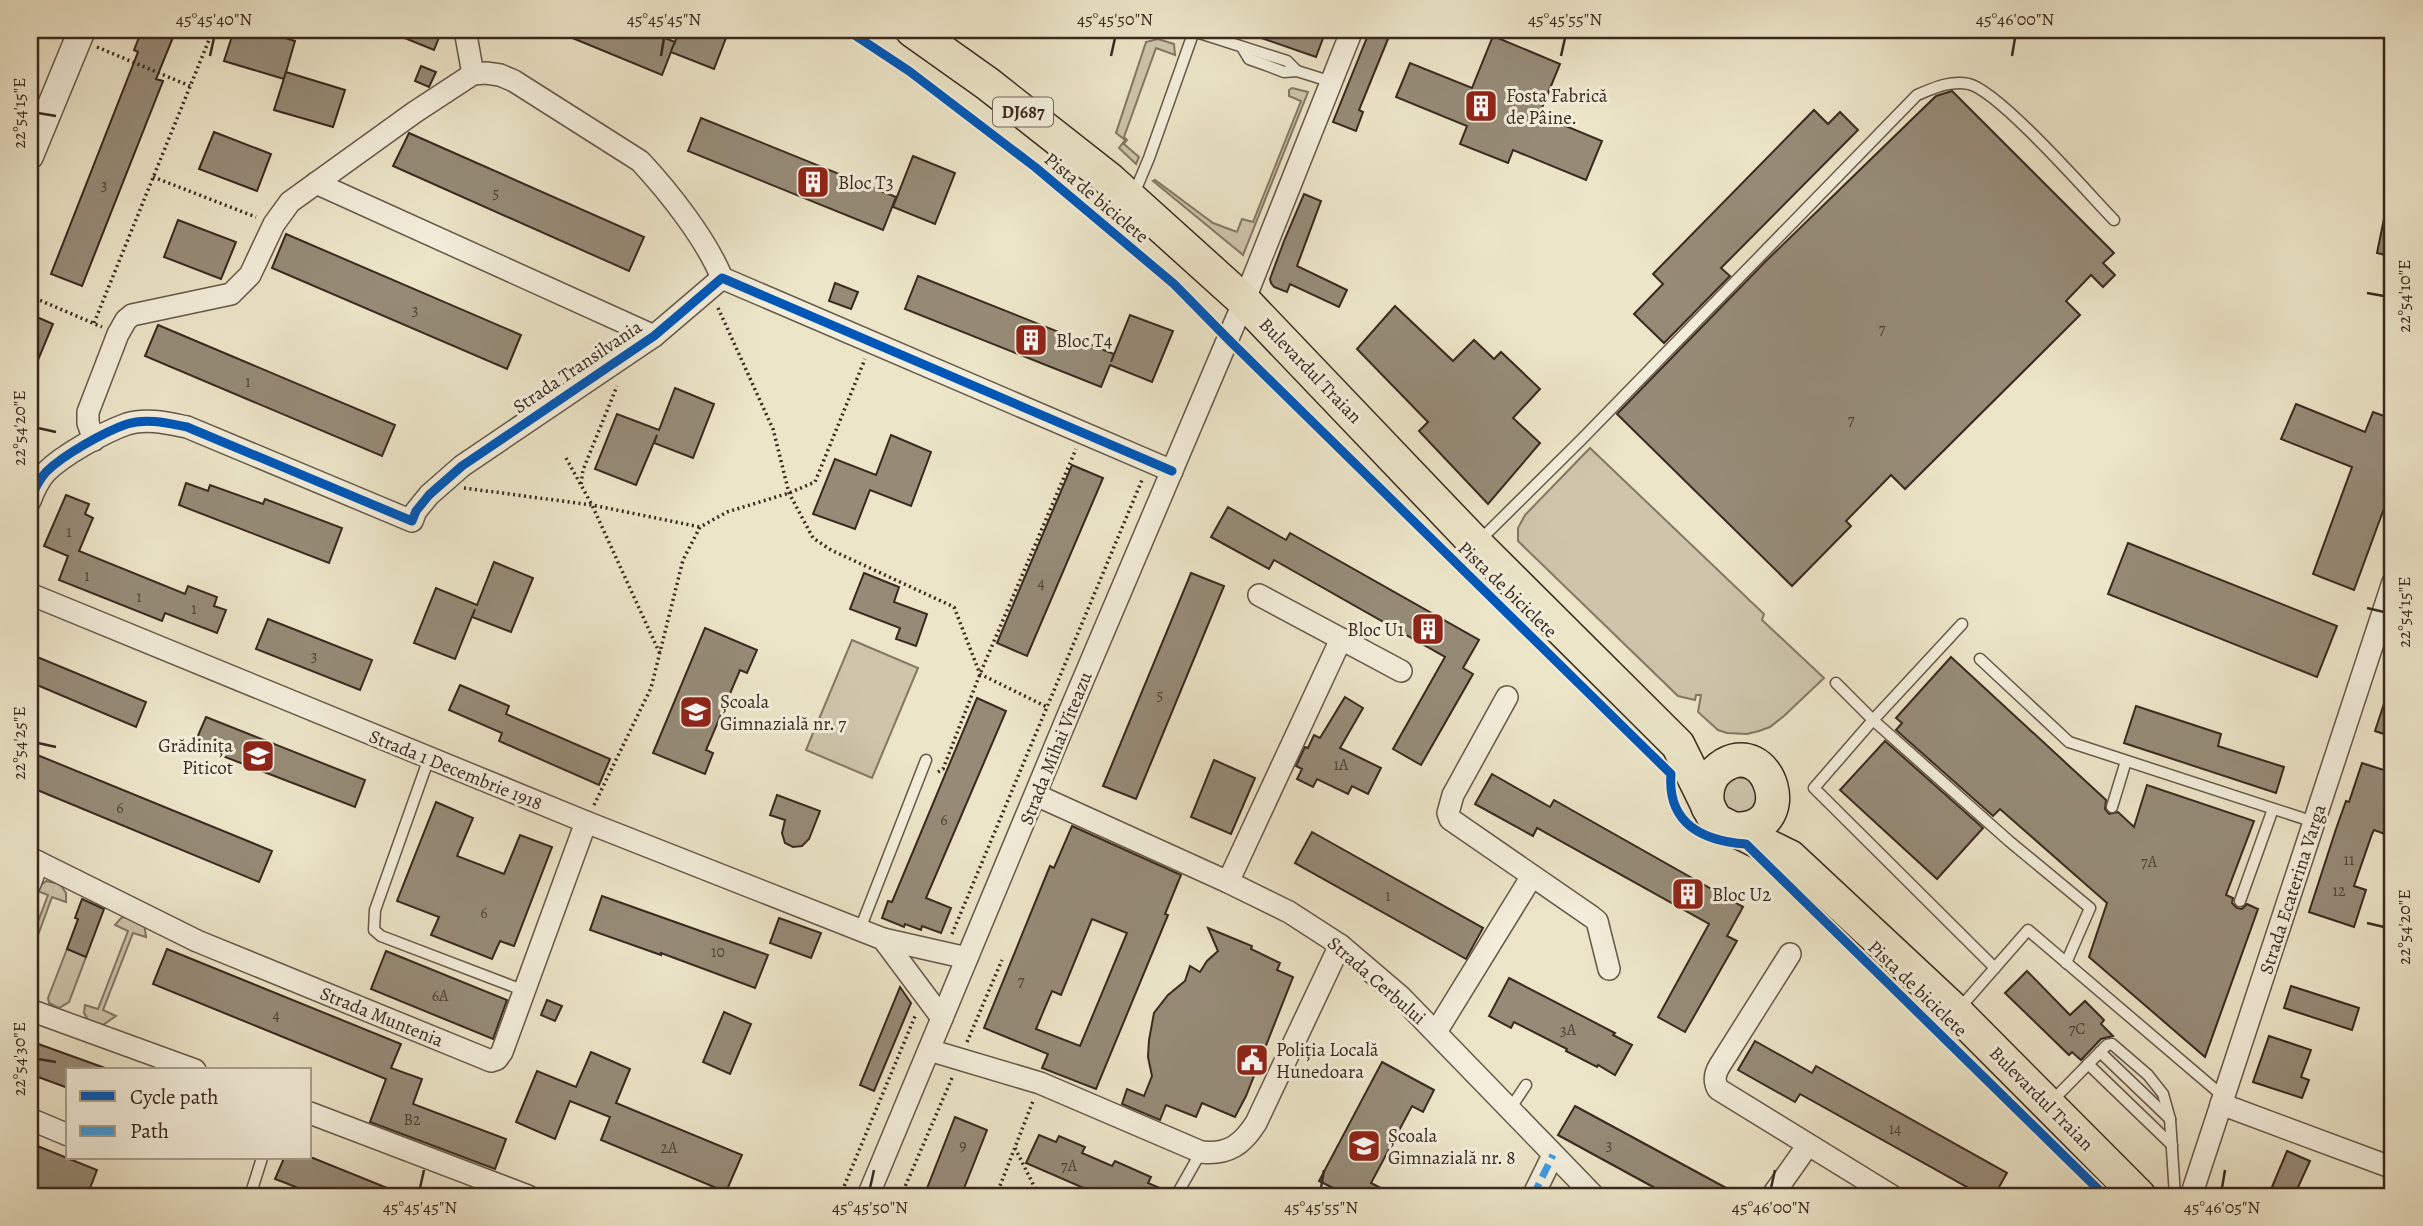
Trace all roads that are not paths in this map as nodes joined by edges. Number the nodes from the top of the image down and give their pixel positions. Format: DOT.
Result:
graph roads {
  1 [pos="465,30"];
  2 [pos="912,30"];
  3 [pos="1352,30"];
  4 [pos="1192,31"];
  5 [pos="80,34"];
  6 [pos="473,74"];
  7 [pos="1332,82"];
  8 [pos="30,156"];
  9 [pos="316,183"];
  10 [pos="1132,198"];
  11 [pos="2114,220"];
  12 [pos="715,284"];
  13 [pos="1244,301"];
  14 [pos="654,336"];
  15 [pos="94,440"];
  16 [pos="1172,471"];
  17 [pos="30,501"];
  18 [pos="1476,544"];
  19 [pos="2393,582"];
  20 [pos="30,594"];
  21 [pos="1259,595"];
  22 [pos="1962,624"];
  23 [pos="1341,639"];
  24 [pos="1980,659"];
  25 [pos="1401,671"];
  26 [pos="1836,683"];
  27 [pos="1507,697"];
  28 [pos="1873,720"];
  29 [pos="1678,745"];
  30 [pos="429,758"];
  31 [pos="2126,761"];
  32 [pos="1732,762"];
  33 [pos="924,765"];
  34 [pos="1036,795"];
  35 [pos="1774,795"];
  36 [pos="1708,807"];
  37 [pos="2112,807"];
  38 [pos="2273,809"];
  39 [pos="586,822"];
  40 [pos="2314,822"];
  41 [pos="1732,829"];
  42 [pos="1790,857"];
  43 [pos="34,860"];
  44 [pos="1532,876"];
  45 [pos="1228,882"];
  46 [pos="30,884"];
  47 [pos="2240,901"];
  48 [pos="860,929"];
  49 [pos="883,939"];
  50 [pos="1340,945"];
  51 [pos="1790,954"];
  52 [pos="967,958"];
  53 [pos="2066,963"];
  54 [pos="1995,968"];
  55 [pos="1609,969"];
  56 [pos="525,991"];
  57 [pos="30,1010"];
  58 [pos="1956,1012"];
  59 [pos="942,1018"];
  60 [pos="1436,1032"];
  61 [pos="929,1050"];
  62 [pos="2088,1064"];
  63 [pos="190,1068"];
  64 [pos="1526,1085"];
  65 [pos="2222,1101"];
  66 [pos="2048,1105"];
  67 [pos="1510,1109"];
  68 [pos="312,1114"];
  69 [pos="30,1119"];
  70 [pos="66,1134"];
  71 [pos="1808,1145"];
  72 [pos="2172,1145"];
  73 [pos="1201,1152"];
  74 [pos="1552,1155"];
  75 [pos="261,1160"];
  76 [pos="2393,1168"];
  77 [pos="250,1196"];
  78 [pos="528,1196"];
  79 [pos="868,1196"];
  80 [pos="1177,1196"];
  81 [pos="1533,1196"];
  82 [pos="1594,1196"];
  83 [pos="1772,1196"];
  84 [pos="1892,1196"];
  85 [pos="2140,1196"];
  86 [pos="2175,1196"];
  87 [pos="2191,1196"];
  1 -- 6 [label="street"];
  2 -- 10 [label="main road, Bulevardul Traian / DJ687"];
  3 -- 7 [label="street, Strada Mihai Viteazu"];
  4 -- 7 [label="lane"];
  4 -- 10 [label="lane"];
  5 -- 8 [label="street"];
  6 -- 9 [label="street"];
  6 -- 12 [label="street"];
  7 -- 13 [label="street, Strada Mihai Viteazu"];
  9 -- 14 [label="street, Strada Transilvania"];
  9 -- 15 [label="street"];
  10 -- 13 [label="main road, Bulevardul Traian / DJ687"];
  11 -- 18 [label="lane"];
  12 -- 14 [label="street, Strada Transilvania"];
  12 -- 16 [label="street"];
  13 -- 16 [label="street, Strada Mihai Viteazu"];
  13 -- 18 [label="main road, Bulevardul Traian / DJ687"];
  14 -- 15 [label="street, Strada Transilvania"];
  15 -- 17 [label="street, Strada Transilvania"];
  16 -- 34 [label="street, Strada Mihai Viteazu"];
  18 -- 29 [label="main road, Bulevardul Traian / DJ687"];
  19 -- 40 [label="street, Strada Ecaterina Varga"];
  20 -- 30 [label="street, Strada 1 Decembrie 1918"];
  21 -- 23 [label="street"];
  22 -- 28 [label="lane"];
  23 -- 25 [label="street"];
  23 -- 45 [label="street"];
  24 -- 31 [label="lane"];
  26 -- 28 [label="lane"];
  27 -- 44 [label="street"];
  28 -- 53 [label="lane"];
  28 -- 54 [label="lane"];
  29 -- 32 [label="main road, Bulevardul Traian / DJ687"];
  29 -- 36 [label="main road, Bulevardul Traian / DJ687"];
  30 -- 39 [label="street, Strada 1 Decembrie 1918"];
  30 -- 56 [label="lane"];
  31 -- 37 [label="lane"];
  31 -- 38 [label="lane"];
  32 -- 35 [label="main road, Bulevardul Traian / DJ687"];
  32 -- 36 [label="main road"];
  33 -- 48 [label="lane"];
  34 -- 45 [label="street, Strada Cerbului"];
  34 -- 52 [label="street, Strada Mihai Viteazu"];
  35 -- 41 [label="main road"];
  35 -- 42 [label="main road, Bulevardul Traian / DJ687"];
  36 -- 41 [label="main road, Bulevardul Traian / DJ687"];
  38 -- 40 [label="lane"];
  38 -- 47 [label="lane"];
  39 -- 48 [label="street, Strada 1 Decembrie 1918"];
  39 -- 56 [label="street, Strada Muntenia"];
  40 -- 65 [label="street, Strada Ecaterina Varga"];
  41 -- 42 [label="main road, Bulevardul Traian / DJ687"];
  42 -- 58 [label="main road, Bulevardul Traian / DJ687"];
  43 -- 46 [label="street, Strada Muntenia"];
  43 -- 56 [label="street, Strada Muntenia"];
  44 -- 55 [label="street"];
  44 -- 60 [label="street"];
  45 -- 50 [label="street, Strada Cerbului"];
  48 -- 49 [label="street, Strada 1 Decembrie 1918"];
  49 -- 52 [label="street, Strada 1 Decembrie 1918"];
  49 -- 59 [label="street"];
  50 -- 60 [label="street, Strada Cerbului"];
  50 -- 73 [label="street"];
  51 -- 71 [label="street"];
  52 -- 59 [label="street, Strada Mihai Viteazu"];
  53 -- 54 [label="lane"];
  53 -- 65 [label="lane"];
  54 -- 58 [label="lane"];
  57 -- 63 [label="street"];
  58 -- 66 [label="main road, Bulevardul Traian / DJ687"];
  59 -- 61 [label="street, Strada Mihai Viteazu"];
  60 -- 67 [label="street, Strada Cerbului"];
  61 -- 73 [label="street"];
  61 -- 79 [label="street, Strada Mihai Viteazu"];
  62 -- 66 [label="lane"];
  62 -- 72 [label="lane"];
  62 -- 72 [label="lane"];
  64 -- 67 [label="lane"];
  65 -- 76 [label="street"];
  65 -- 87 [label="street, Strada Ecaterina Varga"];
  66 -- 85 [label="main road, Bulevardul Traian / DJ687"];
  67 -- 74 [label="street, Strada Cerbului"];
  68 -- 78 [label="street"];
  69 -- 70 [label="street"];
  71 -- 83 [label="street"];
  71 -- 84 [label="street"];
  72 -- 86 [label="lane"];
  73 -- 80 [label="lane"];
  74 -- 81 [label="street"];
  74 -- 82 [label="street, Strada Cerbului"];
  75 -- 77 [label="lane"];
}
